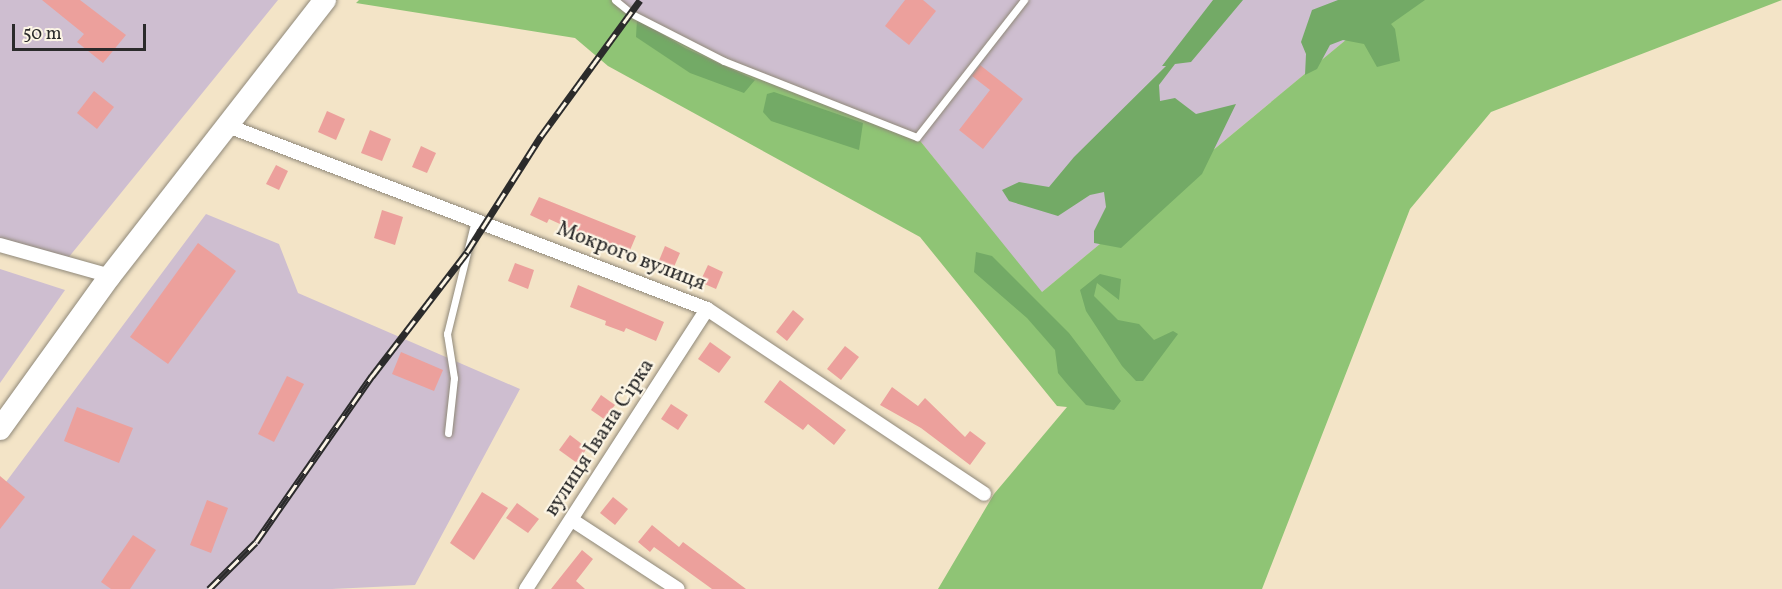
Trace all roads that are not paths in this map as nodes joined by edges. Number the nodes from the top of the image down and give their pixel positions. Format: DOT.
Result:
graph roads {
  1 [pos="325,0"];
  2 [pos="615,0"];
  3 [pos="1024,0"];
  4 [pos="228,126"];
  5 [pos="474,220"];
  6 [pos="0,245"];
  7 [pos="110,276"];
  8 [pos="707,309"];
  9 [pos="0,429"];
  10 [pos="448,433"];
  11 [pos="984,494"];
  12 [pos="572,520"];
  13 [pos="526,589"];
  14 [pos="678,589"];
  1 -- 4 [label="main road"];
  2 -- 3 [label="lane"];
  4 -- 5 [label="street, Мокрого вулиця"];
  4 -- 7 [label="main road"];
  5 -- 8 [label="street, Мокрого вулиця"];
  5 -- 10 [label="lane"];
  6 -- 7 [label="street"];
  7 -- 9 [label="main road"];
  8 -- 11 [label="street, Мокрого вулиця"];
  8 -- 12 [label="street, вулиця Івана Сірка"];
  12 -- 13 [label="street, вулиця Івана Сірка"];
  12 -- 14 [label="street"];
}
